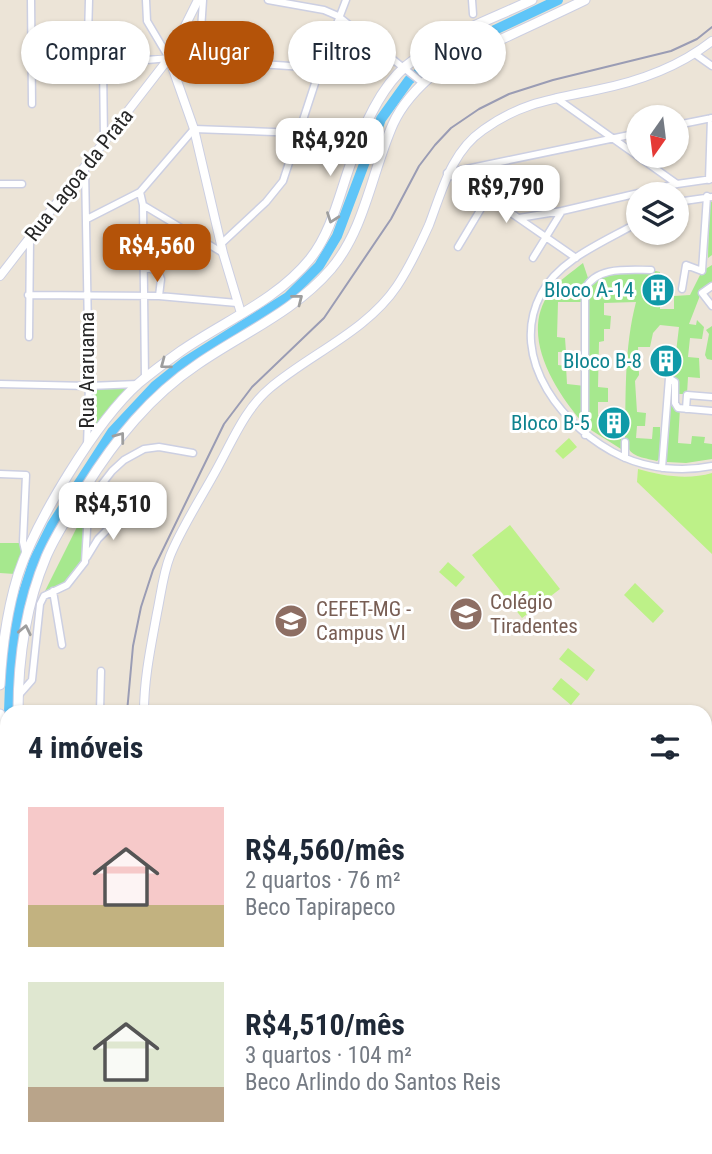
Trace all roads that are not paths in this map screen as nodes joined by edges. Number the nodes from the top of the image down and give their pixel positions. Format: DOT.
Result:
graph roads {
  1 [pos="31,0"];
  2 [pos="89,0"];
  3 [pos="146,0"];
  4 [pos="198,0"];
  5 [pos="203,0"];
  6 [pos="346,0"];
  7 [pos="472,0"];
  8 [pos="532,0"];
  9 [pos="584,0"];
  10 [pos="272,1"];
  11 [pos="473,14"];
  12 [pos="338,16"];
  13 [pos="31,21"];
  14 [pos="88,21"];
  15 [pos="188,21"];
  16 [pos="202,21"];
  17 [pos="336,21"];
  18 [pos="506,37"];
  19 [pos="712,41"];
  20 [pos="164,50"];
  21 [pos="695,54"];
  22 [pos="164,65"];
  23 [pos="712,66"];
  24 [pos="407,69"];
  25 [pos="410,72"];
  26 [pos="32,84"];
  27 [pos="103,84"];
  28 [pos="178,84"];
  29 [pos="315,84"];
  30 [pos="420,84"];
  31 [pos="554,97"];
  32 [pos="32,104"];
  33 [pos="711,118"];
  34 [pos="690,122"];
  35 [pos="194,130"];
  36 [pos="299,133"];
  37 [pos="626,136"];
  38 [pos="613,138"];
  39 [pos="104,143"];
  40 [pos="85,168"];
  41 [pos="447,173"];
  42 [pos="710,179"];
  43 [pos="674,182"];
  44 [pos="689,182"];
  45 [pos="0,184"];
  46 [pos="22,184"];
  47 [pos="140,192"];
  48 [pos="626,196"];
  49 [pos="710,196"];
  50 [pos="488,197"];
  51 [pos="689,200"];
  52 [pos="143,205"];
  53 [pos="562,211"];
  54 [pos="519,218"];
  55 [pos="87,219"];
  56 [pos="626,229"];
  57 [pos="546,237"];
  58 [pos="30,239"];
  59 [pos="222,243"];
  60 [pos="458,247"];
  61 [pos="223,253"];
  62 [pos="533,258"];
  63 [pos="576,258"];
  64 [pos="712,264"];
  65 [pos="143,267"];
  66 [pos="651,270"];
  67 [pos="702,271"];
  68 [pos="0,276"];
  69 [pos="712,286"];
  70 [pos="682,289"];
  71 [pos="86,294"];
  72 [pos="28,295"];
  73 [pos="143,296"];
  74 [pos="159,296"];
  75 [pos="237,303"];
  76 [pos="712,306"];
  77 [pos="242,313"];
  78 [pos="29,337"];
  79 [pos="141,382"];
  80 [pos="0,384"];
  81 [pos="89,386"];
  82 [pos="712,397"];
  83 [pos="686,409"];
  84 [pos="712,411"];
  85 [pos="585,435"];
  86 [pos="625,442"];
  87 [pos="87,446"];
  88 [pos="193,453"];
  89 [pos="625,458"];
  90 [pos="712,466"];
  91 [pos="662,468"];
  92 [pos="0,474"];
  93 [pos="78,500"];
  94 [pos="125,511"];
  95 [pos="88,513"];
  96 [pos="26,555"];
  97 [pos="85,562"];
  98 [pos="53,591"];
  99 [pos="2,637"];
  100 [pos="62,645"];
  101 [pos="100,671"];
  102 [pos="0,685"];
  103 [pos="18,696"];
  104 [pos="18,705"];
  105 [pos="100,705"];
  106 [pos="145,705"];
  1 -- 13 [label="street"];
  2 -- 14 [label="street"];
  3 -- 20 [label="street"];
  4 -- 15 [label="street, Rua Lagoa da Prata"];
  5 -- 16 [label="street"];
  6 -- 12 [label="street"];
  7 -- 11 [label="street"];
  8 -- 24 [label="main road"];
  9 -- 18 [label="main road"];
  10 -- 12 [label="street"];
  12 -- 17 [label="street"];
  12 -- 24 [label="street"];
  19 -- 21 [label="street"];
  21 -- 23 [label="street"];
  21 -- 31 [label="street"];
  22 -- 39 [label="street, Rua Lagoa da Prata"];
  24 -- 25 [label="street"];
  24 -- 77 [label="main road, one-way"];
  26 -- 32 [label="street"];
  27 -- 39 [label="street"];
  28 -- 35 [label="street"];
  29 -- 36 [label="street"];
  93 -- 30 [label="main road, one-way"];
  31 -- 38 [label="street"];
  31 -- 41 [label="street"];
  33 -- 34 [label="street"];
  33 -- 42 [label="street"];
  35 -- 36 [label="street"];
  35 -- 47 [label="street"];
  35 -- 59 [label="street"];
  36 -- 59 [label="street"];
  37 -- 38 [label="street"];
  38 -- 41 [label="street"];
  38 -- 43 [label="street"];
  39 -- 40 [label="street, Rua Lagoa da Prata"];
  40 -- 55 [label="street, Rua Araruama"];
  40 -- 58 [label="street, Rua Lagoa da Prata"];
  41 -- 50 [label="street"];
  41 -- 106 [label="street"];
  42 -- 44 [label="street"];
  45 -- 46 [label="street"];
  47 -- 52 [label="street"];
  47 -- 55 [label="street"];
  48 -- 53 [label="street"];
  49 -- 51 [label="street"];
  49 -- 67 [label="street"];
  50 -- 54 [label="street"];
  50 -- 60 [label="street"];
  52 -- 61 [label="street"];
  52 -- 65 [label="street"];
  53 -- 54 [label="street"];
  53 -- 57 [label="street"];
  54 -- 57 [label="street"];
  55 -- 71 [label="street, Rua Araruama"];
  56 -- 63 [label="street"];
  57 -- 62 [label="street"];
  57 -- 63 [label="street"];
  58 -- 68 [label="street, Rua Lagoa da Prata"];
  58 -- 72 [label="street"];
  59 -- 61 [label="street"];
  61 -- 75 [label="street"];
  63 -- 85 [label="street"];
  64 -- 67 [label="street"];
  65 -- 73 [label="street"];
  65 -- 74 [label="street"];
  66 -- 85 [label="street"];
  67 -- 70 [label="street"];
  69 -- 76 [label="street"];
  71 -- 72 [label="street"];
  71 -- 73 [label="street"];
  71 -- 81 [label="street, Rua Araruama"];
  72 -- 78 [label="street"];
  73 -- 74 [label="street"];
  73 -- 79 [label="street"];
  74 -- 75 [label="street"];
  75 -- 77 [label="street"];
  77 -- 79 [label="main road, one-way"];
  79 -- 81 [label="street"];
  79 -- 87 [label="main road"];
  80 -- 81 [label="street"];
  81 -- 87 [label="street, Rua Araruama"];
  82 -- 83 [label="street"];
  83 -- 84 [label="street"];
  83 -- 91 [label="street"];
  85 -- 89 [label="street"];
  86 -- 89 [label="street"];
  87 -- 96 [label="main road"];
  88 -- 95 [label="street"];
  89 -- 91 [label="street"];
  90 -- 91 [label="street"];
  92 -- 96 [label="street"];
  93 -- 95 [label="street"];
  103 -- 93 [label="main road, one-way"];
  94 -- 97 [label="street"];
  95 -- 97 [label="street"];
  96 -- 99 [label="main road"];
  97 -- 98 [label="street"];
  98 -- 100 [label="street"];
  98 -- 103 [label="street"];
  99 -- 102 [label="main road"];
  101 -- 105 [label="street"];
  103 -- 104 [label="main road"];
}
